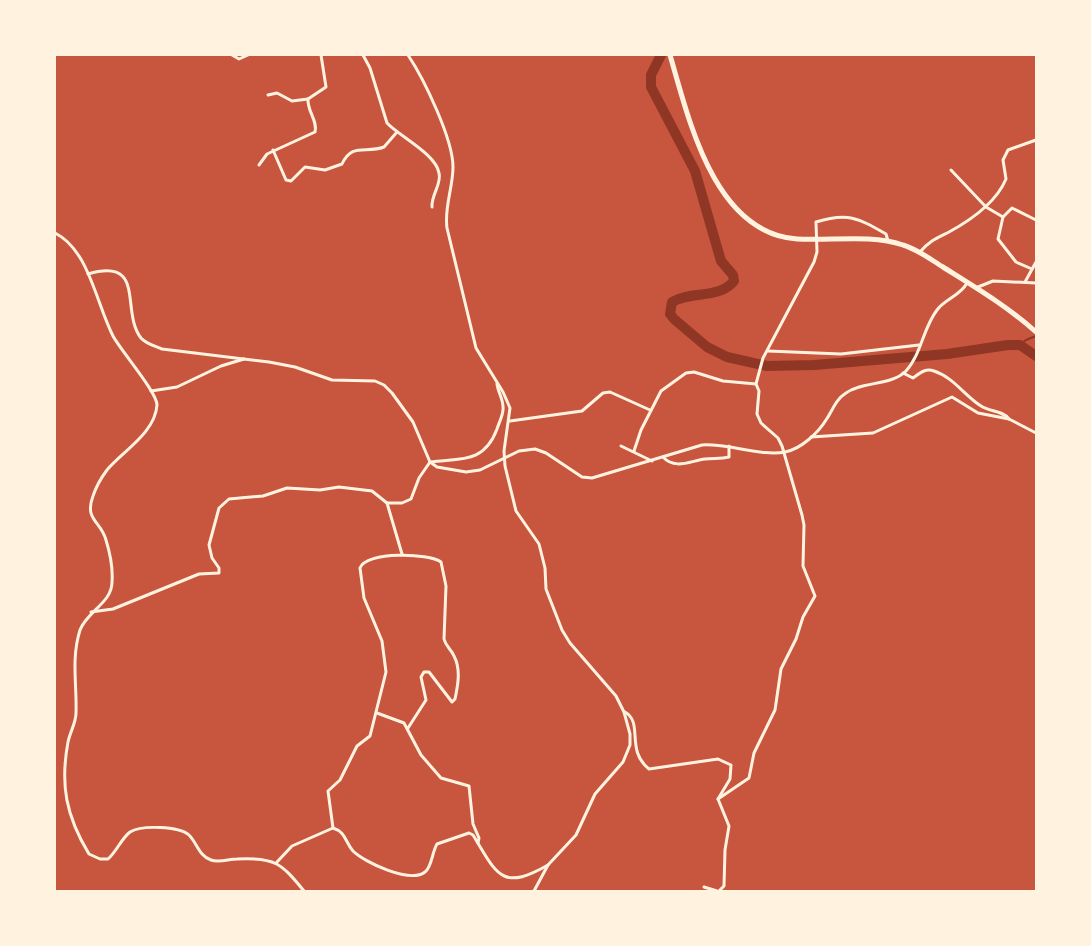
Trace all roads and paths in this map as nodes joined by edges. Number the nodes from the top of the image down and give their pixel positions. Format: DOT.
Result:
graph roads {
  1 [pos="232,55"];
  2 [pos="248,55"];
  3 [pos="321,55"];
  4 [pos="363,55"];
  5 [pos="408,55"];
  6 [pos="670,55"];
  7 [pos="268,94"];
  8 [pos="308,99"];
  9 [pos="397,132"];
  10 [pos="1036,140"];
  11 [pos="273,150"];
  12 [pos="259,164"];
  13 [pos="951,170"];
  14 [pos="432,207"];
  15 [pos="986,207"];
  16 [pos="1003,217"];
  17 [pos="1036,220"];
  18 [pos="55,232"];
  19 [pos="818,239"];
  20 [pos="888,241"];
  21 [pos="920,253"];
  22 [pos="1036,262"];
  23 [pos="1032,269"];
  24 [pos="88,274"];
  25 [pos="968,282"];
  26 [pos="1025,282"];
  27 [pos="1036,283"];
  28 [pos="978,288"];
  29 [pos="1036,332"];
  30 [pos="919,345"];
  31 [pos="768,351"];
  32 [pos="244,359"];
  33 [pos="903,374"];
  34 [pos="497,382"];
  35 [pos="756,384"];
  36 [pos="151,391"];
  37 [pos="650,410"];
  38 [pos="1009,419"];
  39 [pos="510,421"];
  40 [pos="1036,431"];
  41 [pos="811,437"];
  42 [pos="621,446"];
  43 [pos="729,446"];
  44 [pos="634,451"];
  45 [pos="786,452"];
  46 [pos="663,457"];
  47 [pos="505,459"];
  48 [pos="652,461"];
  49 [pos="430,462"];
  50 [pos="387,502"];
  51 [pos="402,554"];
  52 [pos="91,612"];
  53 [pos="624,712"];
  54 [pos="376,713"];
  55 [pos="408,728"];
  56 [pos="718,799"];
  57 [pos="333,828"];
  58 [pos="478,844"];
  59 [pos="277,862"];
  60 [pos="548,865"];
  61 [pos="704,887"];
  62 [pos="304,891"];
  63 [pos="534,891"];
  64 [pos="718,891"];
  1 -- 2 [label="street"];
  3 -- 8 [label="street"];
  4 -- 9 [label="street"];
  5 -- 34 [label="street"];
  6 -- 19 [label="main road"];
  7 -- 8 [label="street"];
  8 -- 11 [label="street"];
  9 -- 11 [label="street"];
  9 -- 14 [label="street"];
  10 -- 15 [label="street"];
  11 -- 12 [label="street"];
  13 -- 15 [label="street"];
  15 -- 16 [label="street"];
  15 -- 21 [label="street"];
  16 -- 17 [label="street"];
  16 -- 23 [label="street"];
  18 -- 24 [label="street"];
  19 -- 20 [label="main road"];
  19 -- 20 [label="street"];
  19 -- 31 [label="street"];
  20 -- 21 [label="main road"];
  21 -- 25 [label="main road"];
  22 -- 23 [label="street"];
  23 -- 26 [label="street"];
  24 -- 32 [label="street"];
  24 -- 36 [label="street"];
  25 -- 28 [label="main road"];
  25 -- 30 [label="street"];
  26 -- 27 [label="street"];
  26 -- 28 [label="street"];
  28 -- 29 [label="main road"];
  30 -- 31 [label="street"];
  30 -- 33 [label="street"];
  31 -- 35 [label="street"];
  32 -- 36 [label="street"];
  32 -- 49 [label="street"];
  33 -- 38 [label="street"];
  33 -- 41 [label="street"];
  34 -- 39 [label="street"];
  34 -- 49 [label="street"];
  35 -- 37 [label="street"];
  35 -- 45 [label="street"];
  36 -- 52 [label="street"];
  37 -- 39 [label="street"];
  37 -- 44 [label="street"];
  38 -- 40 [label="street"];
  38 -- 41 [label="street"];
  39 -- 47 [label="street"];
  41 -- 45 [label="street"];
  42 -- 44 [label="street"];
  43 -- 45 [label="street"];
  43 -- 46 [label="street"];
  43 -- 46 [label="street"];
  44 -- 48 [label="street"];
  45 -- 56 [label="street"];
  46 -- 48 [label="street"];
  47 -- 48 [label="street"];
  47 -- 49 [label="street"];
  47 -- 53 [label="street"];
  49 -- 50 [label="street"];
  50 -- 51 [label="street"];
  50 -- 52 [label="street"];
  51 -- 54 [label="street"];
  51 -- 55 [label="street"];
  52 -- 59 [label="street"];
  53 -- 56 [label="street"];
  53 -- 60 [label="street"];
  54 -- 55 [label="street"];
  54 -- 57 [label="street"];
  55 -- 58 [label="street"];
  56 -- 64 [label="street"];
  57 -- 58 [label="street"];
  57 -- 59 [label="street"];
  58 -- 60 [label="street"];
  59 -- 62 [label="street"];
  60 -- 63 [label="street"];
  61 -- 64 [label="street"];
}
